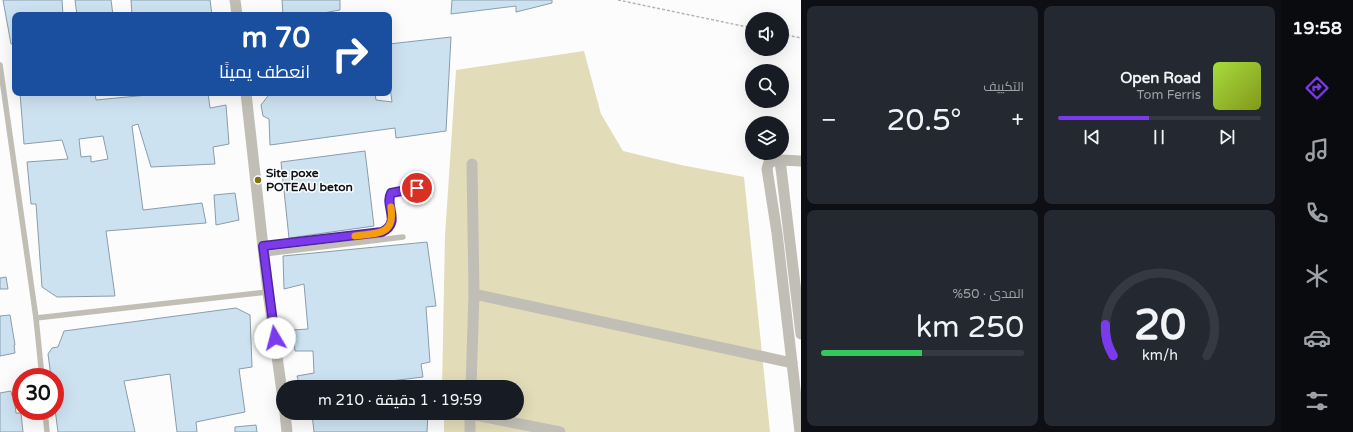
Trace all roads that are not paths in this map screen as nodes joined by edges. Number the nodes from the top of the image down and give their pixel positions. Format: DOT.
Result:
graph roads {
  1 [pos="235,0"];
  2 [pos="237,12"];
  3 [pos="0,65"];
  4 [pos="246,96"];
  5 [pos="780,160"];
  6 [pos="801,161"];
  7 [pos="472,164"];
  8 [pos="417,188"];
  9 [pos="403,237"];
  10 [pos="263,250"];
  11 [pos="268,292"];
  12 [pos="474,294"];
  13 [pos="36,318"];
  14 [pos="801,334"];
  15 [pos="792,363"];
  16 [pos="41,368"];
  17 [pos="280,380"];
  18 [pos="471,380"];
  19 [pos="46,420"];
  20 [pos="287,420"];
  21 [pos="470,420"];
  22 [pos="503,420"];
  23 [pos="47,432"];
  24 [pos="287,432"];
  25 [pos="470,432"];
  26 [pos="560,432"];
  27 [pos="800,432"];
  1 -- 2 [label="street"];
  3 -- 13 [label="lane"];
  4 -- 10 [label="street"];
  5 -- 6 [label="street"];
  5 -- 14 [label="street"];
  5 -- 15 [label="street"];
  7 -- 12 [label="street"];
  8 -- 10 [label="lane"];
  9 -- 10 [label="lane"];
  10 -- 11 [label="street"];
  11 -- 13 [label="lane"];
  11 -- 17 [label="street"];
  12 -- 15 [label="street"];
  12 -- 18 [label="street"];
  13 -- 16 [label="lane"];
  15 -- 27 [label="street"];
  19 -- 23 [label="lane"];
  20 -- 24 [label="street"];
  21 -- 25 [label="street"];
  22 -- 26 [label="street"];
}
